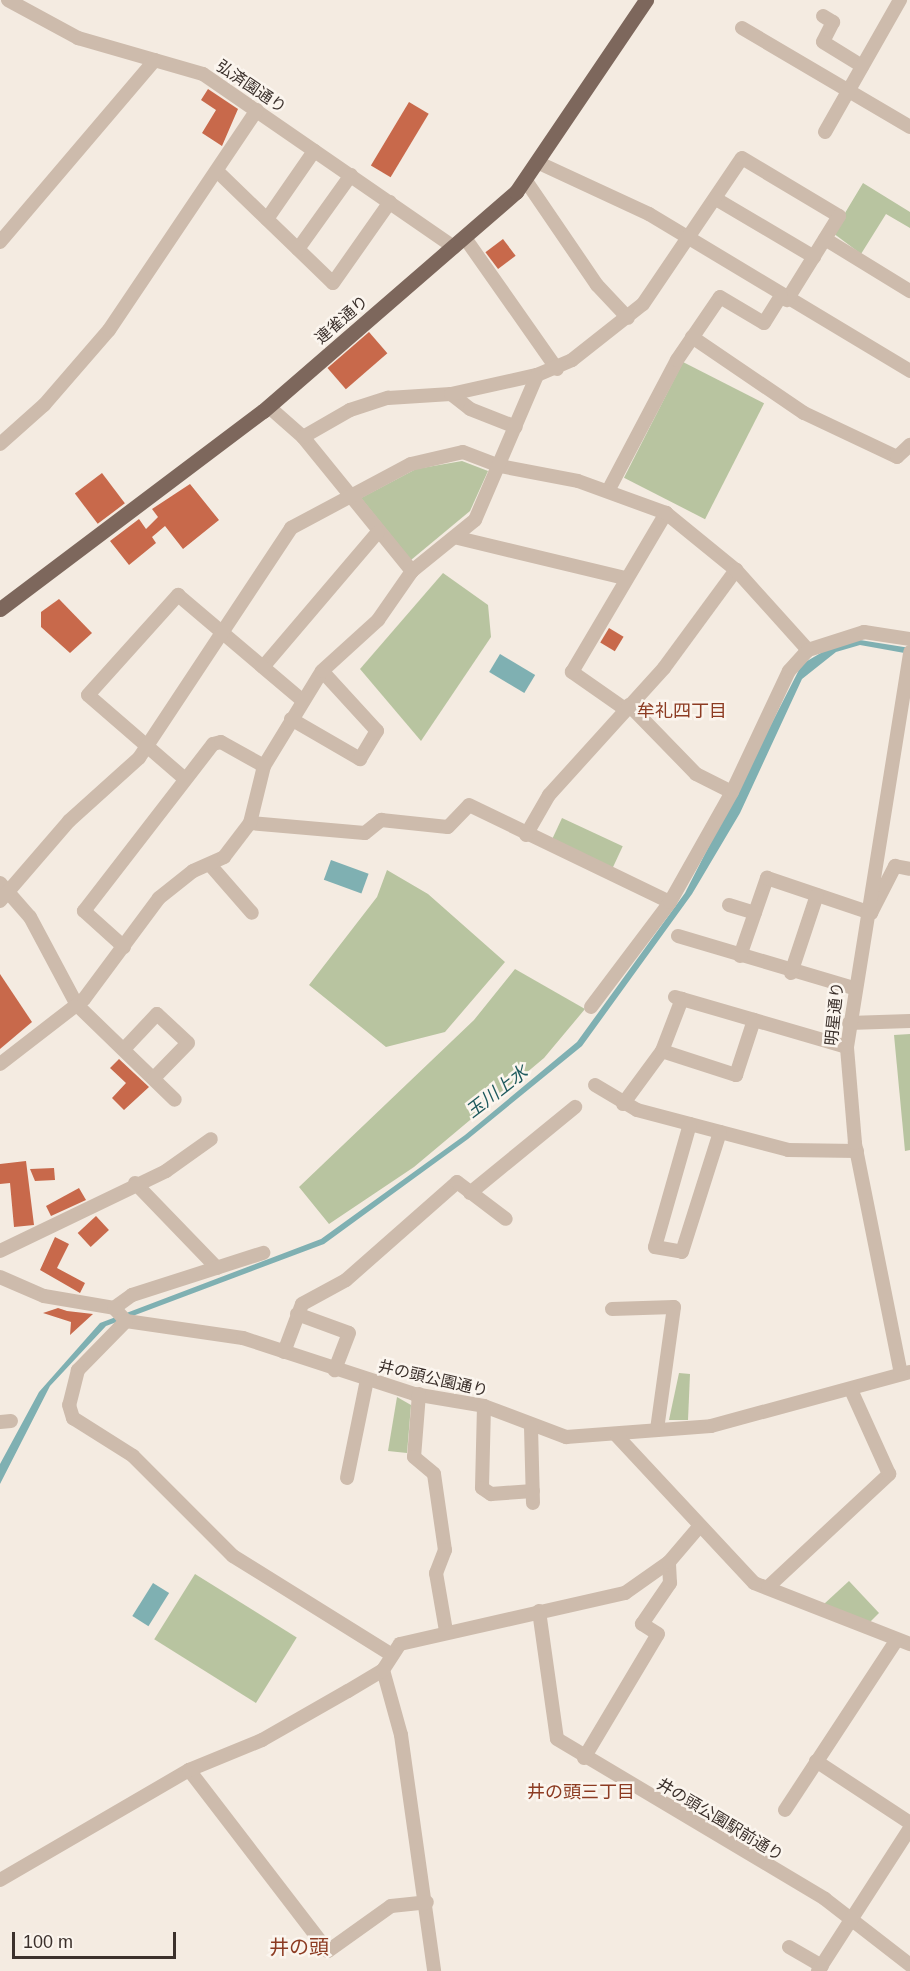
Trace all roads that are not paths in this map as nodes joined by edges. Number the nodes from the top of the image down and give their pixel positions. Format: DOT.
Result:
graph roads {
  1 [pos="8,0"];
  2 [pos="646,0"];
  3 [pos="900,0"];
  4 [pos="823,16"];
  5 [pos="742,28"];
  6 [pos="155,60"];
  7 [pos="862,66"];
  8 [pos="848,91"];
  9 [pos="257,110"];
  10 [pos="910,127"];
  11 [pos="825,132"];
  12 [pos="314,151"];
  13 [pos="539,163"];
  14 [pos="217,171"];
  15 [pos="351,175"];
  16 [pos="526,181"];
  17 [pos="716,199"];
  18 [pos="390,202"];
  19 [pos="267,219"];
  20 [pos="691,238"];
  21 [pos="825,239"];
  22 [pos="0,242"];
  23 [pos="459,243"];
  24 [pos="298,249"];
  25 [pos="814,257"];
  26 [pos="910,291"];
  27 [pos="784,298"];
  28 [pos="628,318"];
  29 [pos="692,337"];
  30 [pos="557,369"];
  31 [pos="910,371"];
  32 [pos="537,375"];
  33 [pos="451,394"];
  34 [pos="269,407"];
  35 [pos="516,427"];
  36 [pos="303,437"];
  37 [pos="0,444"];
  38 [pos="910,445"];
  39 [pos="500,466"];
  40 [pos="608,491"];
  41 [pos="349,495"];
  42 [pos="666,513"];
  43 [pos="378,532"];
  44 [pos="458,538"];
  45 [pos="736,570"];
  46 [pos="412,572"];
  47 [pos="624,578"];
  48 [pos="0,609"];
  49 [pos="222,633"];
  50 [pos="910,639"];
  51 [pos="808,650"];
  52 [pos="909,659"];
  53 [pos="262,667"];
  54 [pos="322,671"];
  55 [pos="302,700"];
  56 [pos="627,707"];
  57 [pos="905,715"];
  58 [pos="291,719"];
  59 [pos="147,746"];
  60 [pos="264,766"];
  61 [pos="185,778"];
  62 [pos="732,792"];
  63 [pos="250,823"];
  64 [pos="526,836"];
  65 [pos="211,866"];
  66 [pos="910,869"];
  67 [pos="6,887"];
  68 [pos="817,895"];
  69 [pos="0,901"];
  70 [pos="670,902"];
  71 [pos="729,905"];
  72 [pos="252,913"];
  73 [pos="754,913"];
  74 [pos="871,913"];
  75 [pos="678,936"];
  76 [pos="124,947"];
  77 [pos="740,956"];
  78 [pos="791,973"];
  79 [pos="853,988"];
  80 [pos="77,1005"];
  81 [pos="591,1007"];
  82 [pos="754,1020"];
  83 [pos="910,1021"];
  84 [pos="849,1023"];
  85 [pos="847,1047"];
  86 [pos="124,1049"];
  87 [pos="662,1051"];
  88 [pos="0,1064"];
  89 [pos="154,1078"];
  90 [pos="595,1085"];
  91 [pos="175,1100"];
  92 [pos="623,1104"];
  93 [pos="575,1107"];
  94 [pos="690,1124"];
  95 [pos="720,1132"];
  96 [pos="211,1139"];
  97 [pos="857,1151"];
  98 [pos="135,1183"];
  99 [pos="470,1193"];
  100 [pos="506,1218"];
  101 [pos="0,1251"];
  102 [pos="263,1253"];
  103 [pos="217,1268"];
  104 [pos="0,1277"];
  105 [pos="612,1309"];
  106 [pos="297,1314"];
  107 [pos="119,1315"];
  108 [pos="284,1352"];
  109 [pos="335,1370"];
  110 [pos="905,1373"];
  111 [pos="367,1380"];
  112 [pos="851,1390"];
  113 [pos="419,1394"];
  114 [pos="484,1406"];
  115 [pos="531,1427"];
  116 [pos="657,1430"];
  117 [pos="617,1436"];
  118 [pos="347,1478"];
  119 [pos="698,1528"];
  120 [pos="669,1562"];
  121 [pos="768,1587"];
  122 [pos="540,1611"];
  123 [pos="446,1631"];
  124 [pos="896,1641"];
  125 [pos="910,1644"];
  126 [pos="389,1653"];
  127 [pos="383,1670"];
  128 [pos="584,1758"];
  129 [pos="816,1761"];
  130 [pos="189,1770"];
  131 [pos="785,1810"];
  132 [pos="910,1822"];
  133 [pos="910,1828"];
  134 [pos="899,1847"];
  135 [pos="910,1856"];
  136 [pos="0,1880"];
  137 [pos="427,1902"];
  138 [pos="855,1918"];
  139 [pos="789,1947"];
  140 [pos="910,1965"];
  141 [pos="820,1968"];
  142 [pos="434,1971"];
  1 -- 6 [label="street, 弘済園通り"];
  2 -- 13 [label="main road, 連雀通り"];
  3 -- 7 [label="street"];
  4 -- 7 [label="street"];
  5 -- 8 [label="street"];
  6 -- 9 [label="street, 弘済園通り"];
  6 -- 22 [label="street"];
  7 -- 8 [label="street"];
  8 -- 10 [label="street"];
  8 -- 11 [label="street"];
  9 -- 12 [label="street, 弘済園通り"];
  9 -- 14 [label="street"];
  12 -- 15 [label="street, 弘済園通り"];
  12 -- 19 [label="street"];
  13 -- 16 [label="main road, 連雀通り"];
  13 -- 20 [label="street"];
  14 -- 19 [label="street"];
  14 -- 37 [label="street"];
  15 -- 18 [label="street, 弘済園通り"];
  15 -- 24 [label="street"];
  16 -- 23 [label="main road, 連雀通り"];
  16 -- 28 [label="street"];
  17 -- 20 [label="street"];
  17 -- 21 [label="street"];
  17 -- 25 [label="street"];
  18 -- 23 [label="street, 弘済園通り"];
  18 -- 24 [label="street"];
  19 -- 24 [label="street"];
  20 -- 27 [label="street"];
  20 -- 28 [label="street"];
  21 -- 25 [label="street"];
  21 -- 26 [label="street"];
  23 -- 30 [label="street, 弘済園通り"];
  23 -- 34 [label="main road, 連雀通り"];
  25 -- 27 [label="street"];
  27 -- 29 [label="street"];
  27 -- 31 [label="street"];
  28 -- 30 [label="street"];
  29 -- 38 [label="street"];
  29 -- 40 [label="street"];
  30 -- 32 [label="street"];
  32 -- 33 [label="street"];
  32 -- 35 [label="street"];
  33 -- 35 [label="street"];
  33 -- 36 [label="street"];
  34 -- 36 [label="street"];
  34 -- 48 [label="main road, 連雀通り"];
  35 -- 39 [label="street"];
  36 -- 41 [label="street"];
  39 -- 40 [label="street"];
  39 -- 41 [label="street"];
  39 -- 44 [label="street"];
  40 -- 42 [label="street"];
  41 -- 43 [label="street"];
  41 -- 49 [label="street"];
  42 -- 45 [label="street"];
  42 -- 47 [label="street"];
  43 -- 46 [label="street"];
  43 -- 53 [label="street"];
  44 -- 46 [label="street"];
  44 -- 47 [label="street"];
  45 -- 51 [label="street"];
  45 -- 56 [label="street"];
  46 -- 54 [label="street"];
  47 -- 56 [label="street"];
  49 -- 53 [label="street"];
  49 -- 59 [label="street"];
  49 -- 59 [label="street"];
  50 -- 51 [label="street"];
  51 -- 62 [label="street"];
  52 -- 57 [label="street, 明星通り"];
  53 -- 55 [label="street"];
  54 -- 55 [label="street"];
  54 -- 58 [label="street"];
  55 -- 58 [label="street"];
  56 -- 62 [label="street"];
  56 -- 64 [label="street"];
  57 -- 74 [label="street, 明星通り"];
  58 -- 60 [label="street"];
  59 -- 61 [label="street"];
  59 -- 67 [label="street"];
  60 -- 61 [label="street"];
  60 -- 63 [label="street"];
  61 -- 76 [label="street"];
  62 -- 70 [label="street"];
  63 -- 64 [label="street"];
  63 -- 65 [label="street"];
  64 -- 70 [label="street"];
  65 -- 72 [label="street"];
  65 -- 76 [label="street"];
  66 -- 74 [label="street"];
  67 -- 69 [label="street"];
  67 -- 80 [label="street"];
  68 -- 73 [label="street"];
  68 -- 74 [label="street"];
  68 -- 78 [label="street"];
  70 -- 81 [label="street"];
  71 -- 73 [label="street"];
  73 -- 77 [label="street"];
  74 -- 79 [label="street, 明星通り"];
  75 -- 77 [label="street"];
  76 -- 80 [label="street"];
  77 -- 78 [label="street"];
  78 -- 79 [label="street"];
  79 -- 84 [label="street, 明星通り"];
  80 -- 86 [label="street"];
  80 -- 88 [label="street"];
  82 -- 85 [label="street"];
  82 -- 87 [label="street"];
  82 -- 87 [label="street"];
  83 -- 84 [label="street"];
  84 -- 85 [label="street, 明星通り"];
  85 -- 97 [label="street, 明星通り"];
  86 -- 89 [label="street"];
  86 -- 89 [label="street"];
  87 -- 92 [label="street"];
  89 -- 91 [label="street"];
  90 -- 92 [label="street"];
  92 -- 94 [label="street"];
  93 -- 99 [label="street"];
  94 -- 95 [label="street"];
  94 -- 95 [label="street"];
  95 -- 97 [label="street"];
  96 -- 98 [label="street"];
  97 -- 110 [label="street, 明星通り"];
  98 -- 101 [label="street"];
  98 -- 103 [label="street"];
  99 -- 100 [label="street"];
  99 -- 106 [label="street"];
  102 -- 103 [label="street"];
  103 -- 107 [label="street"];
  104 -- 107 [label="street, 井の頭公園通り"];
  105 -- 116 [label="street"];
  106 -- 108 [label="street"];
  106 -- 109 [label="street"];
  107 -- 108 [label="street, 井の頭公園通り"];
  107 -- 126 [label="street"];
  108 -- 109 [label="street, 井の頭公園通り"];
  109 -- 111 [label="street, 井の頭公園通り"];
  110 -- 112 [label="street, 井の頭公園通り"];
  111 -- 113 [label="street, 井の頭公園通り"];
  111 -- 118 [label="street"];
  112 -- 116 [label="street, 井の頭公園通り"];
  112 -- 121 [label="street"];
  113 -- 114 [label="street, 井の頭公園通り"];
  113 -- 123 [label="street"];
  114 -- 115 [label="street, 井の頭公園通り"];
  114 -- 115 [label="street"];
  115 -- 117 [label="street, 井の頭公園通り"];
  116 -- 117 [label="street, 井の頭公園通り"];
  117 -- 119 [label="street"];
  119 -- 120 [label="street"];
  119 -- 121 [label="street"];
  120 -- 122 [label="street"];
  120 -- 128 [label="street"];
  121 -- 124 [label="street"];
  122 -- 123 [label="street"];
  122 -- 128 [label="street, 井の頭公園駅前通り"];
  123 -- 126 [label="street"];
  124 -- 125 [label="street"];
  124 -- 129 [label="street"];
  126 -- 127 [label="street"];
  127 -- 130 [label="street"];
  127 -- 137 [label="street"];
  128 -- 138 [label="street, 井の頭公園駅前通り"];
  129 -- 131 [label="street"];
  129 -- 132 [label="street"];
  130 -- 136 [label="street"];
  130 -- 137 [label="street"];
  133 -- 134 [label="street"];
  134 -- 135 [label="street"];
  134 -- 138 [label="street"];
  137 -- 142 [label="street"];
  138 -- 140 [label="street, 井の頭公園駅前通り"];
  138 -- 141 [label="street"];
  139 -- 141 [label="street"];
}
